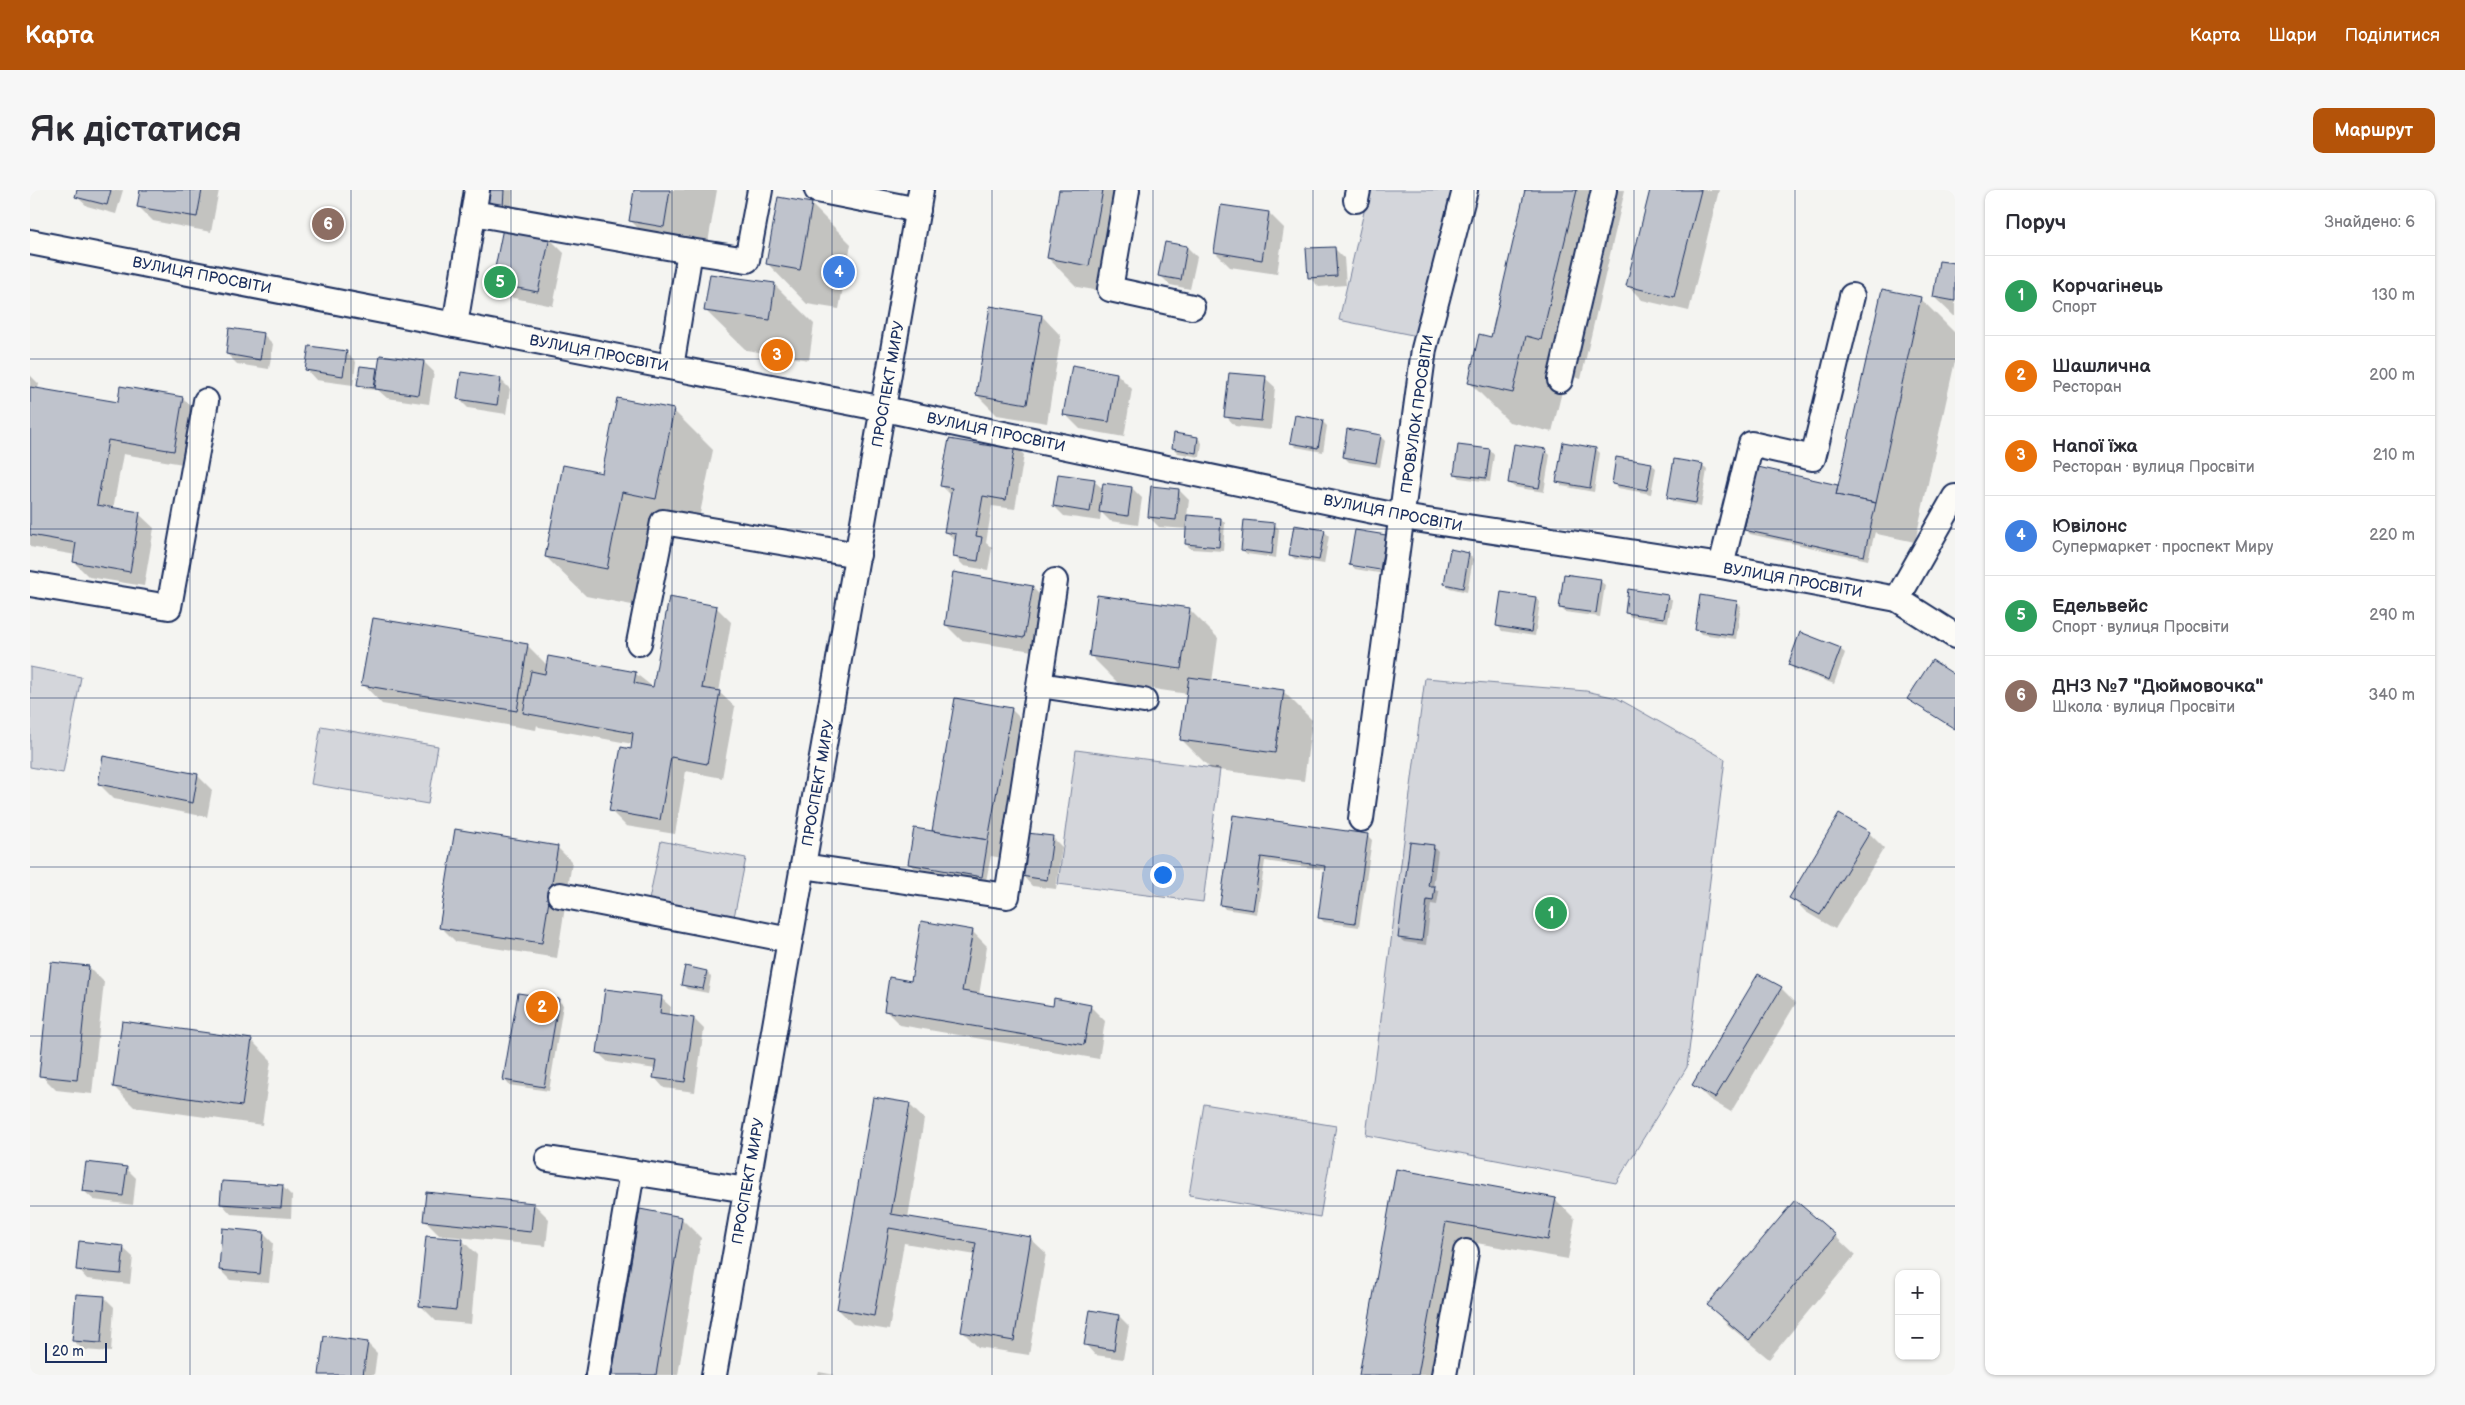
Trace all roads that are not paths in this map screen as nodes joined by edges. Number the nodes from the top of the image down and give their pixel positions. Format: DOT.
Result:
graph roads {
  1 [pos="477,190"];
  2 [pos="760,190"];
  3 [pos="817,190"];
  4 [pos="1126,190"];
  5 [pos="1465,190"];
  6 [pos="1604,190"];
  7 [pos="920,200"];
  8 [pos="473,213"];
  9 [pos="30,242"];
  10 [pos="690,251"];
  11 [pos="1852,296"];
  12 [pos="1192,307"];
  13 [pos="455,325"];
  14 [pos="671,367"];
  15 [pos="1560,380"];
  16 [pos="206,401"];
  17 [pos="884,409"];
  18 [pos="1955,497"];
  19 [pos="1402,517"];
  20 [pos="858,555"];
  21 [pos="1721,566"];
  22 [pos="1055,581"];
  23 [pos="30,584"];
  24 [pos="1897,599"];
  25 [pos="1955,636"];
  26 [pos="638,643"];
  27 [pos="1040,685"];
  28 [pos="1144,701"];
  29 [pos="1361,819"];
  30 [pos="803,866"];
  31 [pos="560,895"];
  32 [pos="790,940"];
  33 [pos="548,1159"];
  34 [pos="632,1172"];
  35 [pos="747,1190"];
  36 [pos="1466,1252"];
  37 [pos="598,1375"];
  38 [pos="714,1375"];
  39 [pos="1444,1375"];
  1 -- 8 [label="street"];
  2 -- 10 [label="street"];
  3 -- 7 [label="street"];
  4 -- 12 [label="street"];
  5 -- 19 [label="street, ПРОВУЛОК ПРОСВІТИ"];
  6 -- 15 [label="street"];
  7 -- 17 [label="street, ПРОСПЕКТ МИРУ"];
  8 -- 10 [label="street"];
  8 -- 13 [label="street"];
  9 -- 13 [label="street, ВУЛИЦЯ ПРОСВІТИ"];
  10 -- 14 [label="street"];
  11 -- 21 [label="street"];
  13 -- 14 [label="street, ВУЛИЦЯ ПРОСВІТИ"];
  14 -- 17 [label="street, ВУЛИЦЯ ПРОСВІТИ"];
  16 -- 23 [label="street"];
  17 -- 19 [label="street, ВУЛИЦЯ ПРОСВІТИ"];
  17 -- 20 [label="street, ПРОСПЕКТ МИРУ"];
  18 -- 24 [label="street"];
  19 -- 21 [label="street, ВУЛИЦЯ ПРОСВІТИ"];
  19 -- 29 [label="street, ПРОВУЛОК ПРОСВІТИ"];
  20 -- 26 [label="street"];
  20 -- 30 [label="street, ПРОСПЕКТ МИРУ"];
  21 -- 24 [label="street, ВУЛИЦЯ ПРОСВІТИ"];
  22 -- 27 [label="street"];
  24 -- 25 [label="street, ВУЛИЦЯ ПРОСВІТИ"];
  27 -- 28 [label="street"];
  27 -- 30 [label="street"];
  30 -- 32 [label="street, ПРОСПЕКТ МИРУ"];
  31 -- 32 [label="street"];
  32 -- 35 [label="street, ПРОСПЕКТ МИРУ"];
  33 -- 34 [label="street"];
  34 -- 35 [label="street"];
  34 -- 37 [label="street"];
  35 -- 38 [label="street, ПРОСПЕКТ МИРУ"];
  36 -- 39 [label="street"];
}
